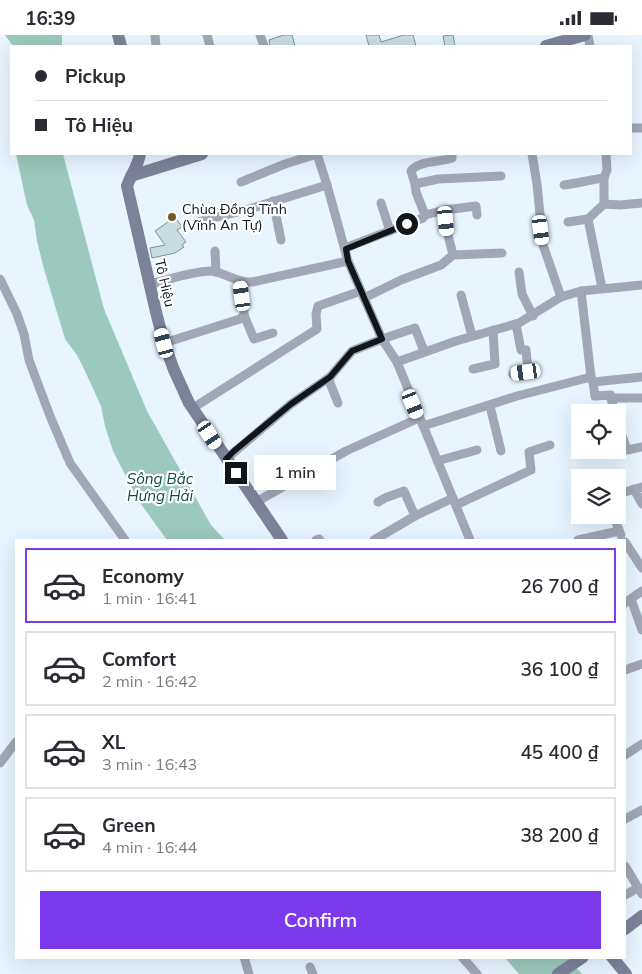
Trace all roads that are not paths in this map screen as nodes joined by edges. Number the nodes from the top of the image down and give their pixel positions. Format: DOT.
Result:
graph roads {
  1 [pos="587,35"];
  2 [pos="550,45"];
  3 [pos="140,155"];
  4 [pos="314,155"];
  5 [pos="317,155"];
  6 [pos="452,155"];
  7 [pos="532,155"];
  8 [pos="606,155"];
  9 [pos="184,157"];
  10 [pos="131,176"];
  11 [pos="500,176"];
  12 [pos="604,178"];
  13 [pos="241,182"];
  14 [pos="415,184"];
  15 [pos="328,185"];
  16 [pos="564,185"];
  17 [pos="273,201"];
  18 [pos="381,203"];
  19 [pos="642,203"];
  20 [pos="604,204"];
  21 [pos="445,210"];
  22 [pos="426,215"];
  23 [pos="477,215"];
  24 [pos="588,219"];
  25 [pos="568,221"];
  26 [pos="197,222"];
  27 [pos="390,231"];
  28 [pos="281,240"];
  29 [pos="346,249"];
  30 [pos="215,251"];
  31 [pos="502,253"];
  32 [pos="453,255"];
  33 [pos="348,261"];
  34 [pos="520,271"];
  35 [pos="216,273"];
  36 [pos="0,279"];
  37 [pos="240,281"];
  38 [pos="150,284"];
  39 [pos="642,285"];
  40 [pos="602,287"];
  41 [pos="581,291"];
  42 [pos="363,294"];
  43 [pos="461,295"];
  44 [pos="561,297"];
  45 [pos="244,315"];
  46 [pos="532,316"];
  47 [pos="516,324"];
  48 [pos="492,330"];
  49 [pos="273,333"];
  50 [pos="472,336"];
  51 [pos="382,339"];
  52 [pos="164,343"];
  53 [pos="424,351"];
  54 [pos="397,362"];
  55 [pos="472,369"];
  56 [pos="513,374"];
  57 [pos="642,377"];
  58 [pos="328,378"];
  59 [pos="592,380"];
  60 [pos="612,398"];
  61 [pos="642,398"];
  62 [pos="338,403"];
  63 [pos="613,404"];
  64 [pos="490,405"];
  65 [pos="193,408"];
  66 [pos="421,422"];
  67 [pos="550,445"];
  68 [pos="642,447"];
  69 [pos="626,449"];
  70 [pos="477,450"];
  71 [pos="501,451"];
  72 [pos="226,459"];
  73 [pos="437,461"];
  74 [pos="638,488"];
  75 [pos="626,492"];
  76 [pos="256,502"];
  77 [pos="378,502"];
  78 [pos="455,502"];
  79 [pos="642,504"];
  80 [pos="416,516"];
  81 [pos="616,524"];
  82 [pos="619,531"];
  83 [pos="124,539"];
  84 [pos="281,539"];
  85 [pos="376,539"];
  86 [pos="466,539"];
  87 [pos="583,539"];
  88 [pos="623,539"];
  89 [pos="626,544"];
  90 [pos="642,567"];
  91 [pos="642,591"];
  92 [pos="628,601"];
  93 [pos="642,631"];
  94 [pos="642,664"];
  95 [pos="626,670"];
  96 [pos="15,743"];
  97 [pos="642,744"];
  98 [pos="626,754"];
  99 [pos="0,763"];
  100 [pos="642,810"];
  101 [pos="626,818"];
  102 [pos="626,868"];
  103 [pos="640,891"];
  104 [pos="626,895"];
  105 [pos="642,916"];
  106 [pos="626,928"];
  107 [pos="245,959"];
  108 [pos="464,959"];
  109 [pos="580,959"];
  110 [pos="614,959"];
  111 [pos="249,974"];
  112 [pos="477,974"];
  113 [pos="558,974"];
  114 [pos="626,974"];
  1 -- 2 [label="main road"];
  3 -- 10 [label="main road, Tô Hiệu"];
  4 -- 13 [label="street"];
  5 -- 15 [label="street"];
  6 -- 14 [label="street"];
  7 -- 44 [label="street"];
  8 -- 12 [label="street"];
  9 -- 10 [label="main road"];
  10 -- 38 [label="main road, Tô Hiệu"];
  11 -- 14 [label="street"];
  12 -- 16 [label="street"];
  12 -- 20 [label="street"];
  14 -- 22 [label="street"];
  15 -- 17 [label="street"];
  15 -- 29 [label="street"];
  17 -- 26 [label="street"];
  17 -- 28 [label="street"];
  18 -- 27 [label="street"];
  19 -- 20 [label="street"];
  20 -- 24 [label="street"];
  21 -- 22 [label="street"];
  21 -- 23 [label="street"];
  21 -- 32 [label="street"];
  22 -- 27 [label="street"];
  24 -- 25 [label="street"];
  24 -- 40 [label="street"];
  27 -- 29 [label="street"];
  29 -- 33 [label="street"];
  30 -- 35 [label="street"];
  31 -- 32 [label="street"];
  32 -- 42 [label="street"];
  33 -- 37 [label="street"];
  33 -- 42 [label="street"];
  34 -- 46 [label="street"];
  35 -- 37 [label="street"];
  35 -- 38 [label="street"];
  36 -- 83 [label="street"];
  37 -- 45 [label="street"];
  38 -- 52 [label="main road, Tô Hiệu"];
  39 -- 40 [label="street"];
  40 -- 41 [label="street"];
  41 -- 44 [label="street"];
  41 -- 59 [label="street"];
  42 -- 51 [label="street"];
  42 -- 65 [label="street"];
  43 -- 50 [label="street"];
  44 -- 46 [label="street"];
  45 -- 49 [label="street"];
  45 -- 52 [label="street"];
  46 -- 47 [label="street"];
  47 -- 48 [label="street"];
  47 -- 56 [label="street"];
  48 -- 50 [label="street"];
  48 -- 55 [label="street"];
  50 -- 53 [label="street"];
  51 -- 53 [label="street"];
  51 -- 54 [label="street"];
  51 -- 58 [label="street"];
  52 -- 65 [label="main road, Tô Hiệu"];
  53 -- 54 [label="street"];
  54 -- 66 [label="street"];
  57 -- 59 [label="street"];
  58 -- 62 [label="street"];
  58 -- 72 [label="street"];
  59 -- 60 [label="street"];
  59 -- 64 [label="street"];
  60 -- 61 [label="street"];
  60 -- 63 [label="street"];
  64 -- 66 [label="street"];
  64 -- 71 [label="street"];
  65 -- 72 [label="main road, Tô Hiệu"];
  66 -- 73 [label="street"];
  66 -- 76 [label="street"];
  67 -- 78 [label="street"];
  68 -- 69 [label="street"];
  70 -- 73 [label="street"];
  72 -- 76 [label="main road, Tô Hiệu"];
  73 -- 78 [label="street"];
  74 -- 75 [label="street"];
  74 -- 79 [label="street"];
  76 -- 84 [label="main road, Tô Hiệu"];
  77 -- 80 [label="street"];
  78 -- 80 [label="street"];
  78 -- 86 [label="street"];
  80 -- 85 [label="street"];
  81 -- 82 [label="street"];
  82 -- 87 [label="street"];
  82 -- 88 [label="street"];
  89 -- 90 [label="street"];
  91 -- 92 [label="street"];
  92 -- 93 [label="street"];
  94 -- 95 [label="street"];
  96 -- 99 [label="street"];
  97 -- 98 [label="street"];
  100 -- 101 [label="street"];
  102 -- 103 [label="street"];
  103 -- 104 [label="street"];
  105 -- 106 [label="main road"];
  107 -- 111 [label="street"];
  108 -- 112 [label="street"];
  109 -- 113 [label="main road"];
  110 -- 114 [label="main road"];
}
